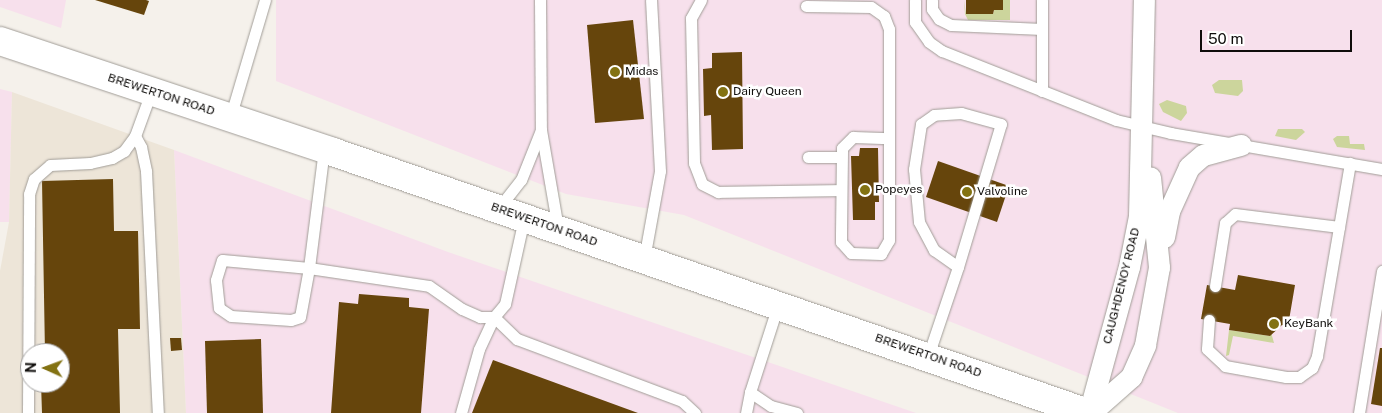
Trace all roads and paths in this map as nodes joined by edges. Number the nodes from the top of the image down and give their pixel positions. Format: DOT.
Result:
graph roads {
  1 [pos="265,0"];
  2 [pos="540,0"];
  3 [pos="651,0"];
  4 [pos="701,0"];
  5 [pos="915,0"];
  6 [pos="932,0"];
  7 [pos="1042,0"];
  8 [pos="1144,0"];
  9 [pos="806,6"];
  10 [pos="1042,29"];
  11 [pos="0,42"];
  12 [pos="1042,91"];
  13 [pos="151,92"];
  14 [pos="230,118"];
  15 [pos="1143,128"];
  16 [pos="541,130"];
  17 [pos="135,136"];
  18 [pos="889,138"];
  19 [pos="1241,145"];
  20 [pos="324,149"];
  21 [pos="808,157"];
  22 [pos="841,157"];
  23 [pos="1350,163"];
  24 [pos="1382,169"];
  25 [pos="840,190"];
  26 [pos="498,209"];
  27 [pos="524,218"];
  28 [pos="1338,227"];
  29 [pos="558,230"];
  30 [pos="644,259"];
  31 [pos="958,267"];
  32 [pos="1159,267"];
  33 [pos="309,268"];
  34 [pos="1382,271"];
  35 [pos="1215,286"];
  36 [pos="778,305"];
  37 [pos="494,317"];
  38 [pos="1209,320"];
  39 [pos="928,356"];
  40 [pos="750,392"];
  41 [pos="28,413"];
  42 [pos="158,413"];
  43 [pos="461,413"];
  44 [pos="695,413"];
  45 [pos="746,413"];
  46 [pos="797,413"];
  47 [pos="1089,413"];
  48 [pos="1359,413"];
  1 -- 14 [label="lane"];
  2 -- 16 [label="lane"];
  3 -- 30 [label="lane"];
  4 -- 25 [label="lane"];
  5 -- 12 [label="lane"];
  6 -- 10 [label="lane"];
  7 -- 10 [label="lane"];
  8 -- 15 [label="street, CAUGHDENOY ROAD"];
  9 -- 18 [label="lane"];
  10 -- 12 [label="lane"];
  11 -- 13 [label="main road, BREWERTON ROAD"];
  12 -- 15 [label="lane"];
  13 -- 14 [label="main road, BREWERTON ROAD"];
  13 -- 17 [label="lane"];
  14 -- 20 [label="main road, BREWERTON ROAD"];
  15 -- 19 [label="lane"];
  15 -- 32 [label="street, CAUGHDENOY ROAD"];
  15 -- 47 [label="street, CAUGHDENOY ROAD"];
  16 -- 26 [label="lane"];
  16 -- 29 [label="lane"];
  17 -- 41 [label="lane"];
  17 -- 42 [label="lane"];
  18 -- 22 [label="lane"];
  18 -- 25 [label="lane"];
  19 -- 23 [label="lane"];
  19 -- 32 [label="street, CAUGHDENOY ROAD"];
  20 -- 26 [label="main road, BREWERTON ROAD"];
  20 -- 33 [label="lane"];
  21 -- 22 [label="lane"];
  22 -- 25 [label="lane"];
  23 -- 24 [label="lane"];
  23 -- 28 [label="lane"];
  26 -- 27 [label="main road, BREWERTON ROAD"];
  27 -- 29 [label="main road, BREWERTON ROAD"];
  27 -- 37 [label="lane"];
  28 -- 35 [label="lane"];
  28 -- 38 [label="lane"];
  29 -- 30 [label="main road, BREWERTON ROAD"];
  30 -- 36 [label="main road, BREWERTON ROAD"];
  31 -- 31 [label="lane"];
  31 -- 39 [label="lane"];
  32 -- 47 [label="street, CAUGHDENOY ROAD"];
  33 -- 33 [label="lane"];
  33 -- 37 [label="lane"];
  34 -- 48 [label="lane"];
  36 -- 39 [label="main road, BREWERTON ROAD"];
  36 -- 40 [label="lane"];
  37 -- 43 [label="lane"];
  37 -- 44 [label="lane"];
  39 -- 47 [label="main road, BREWERTON ROAD"];
  40 -- 45 [label="lane"];
  40 -- 46 [label="lane"];
}
